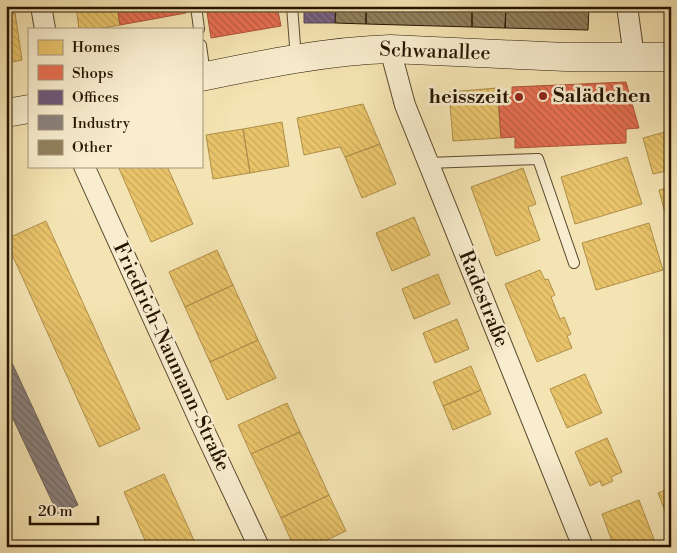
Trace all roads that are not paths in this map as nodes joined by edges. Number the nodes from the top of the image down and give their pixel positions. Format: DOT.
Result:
graph roads {
  1 [pos="40,6"];
  2 [pos="196,6"];
  3 [pos="292,6"];
  4 [pos="627,6"];
  5 [pos="45,28"];
  6 [pos="199,28"];
  7 [pos="390,49"];
  8 [pos="634,57"];
  9 [pos="671,57"];
  10 [pos="296,60"];
  11 [pos="202,61"];
  12 [pos="203,77"];
  13 [pos="28,109"];
  14 [pos="6,113"];
  15 [pos="428,163"];
  16 [pos="85,168"];
  17 [pos="574,263"];
  18 [pos="258,547"];
  19 [pos="584,547"];
  1 -- 5 [label="street"];
  2 -- 6 [label="lane"];
  3 -- 10 [label="lane"];
  4 -- 8 [label="street"];
  7 -- 8 [label="main road, Schwanallee"];
  7 -- 10 [label="main road, Schwanallee"];
  7 -- 15 [label="street, Radestraße"];
  8 -- 9 [label="main road, Schwanallee"];
  10 -- 12 [label="main road, Schwanallee"];
  11 -- 12 [label="lane"];
  13 -- 14 [label="main road"];
  15 -- 17 [label="lane"];
  15 -- 19 [label="street, Radestraße"];
  16 -- 18 [label="street, Friedrich-Naumann-Straße"];
}
